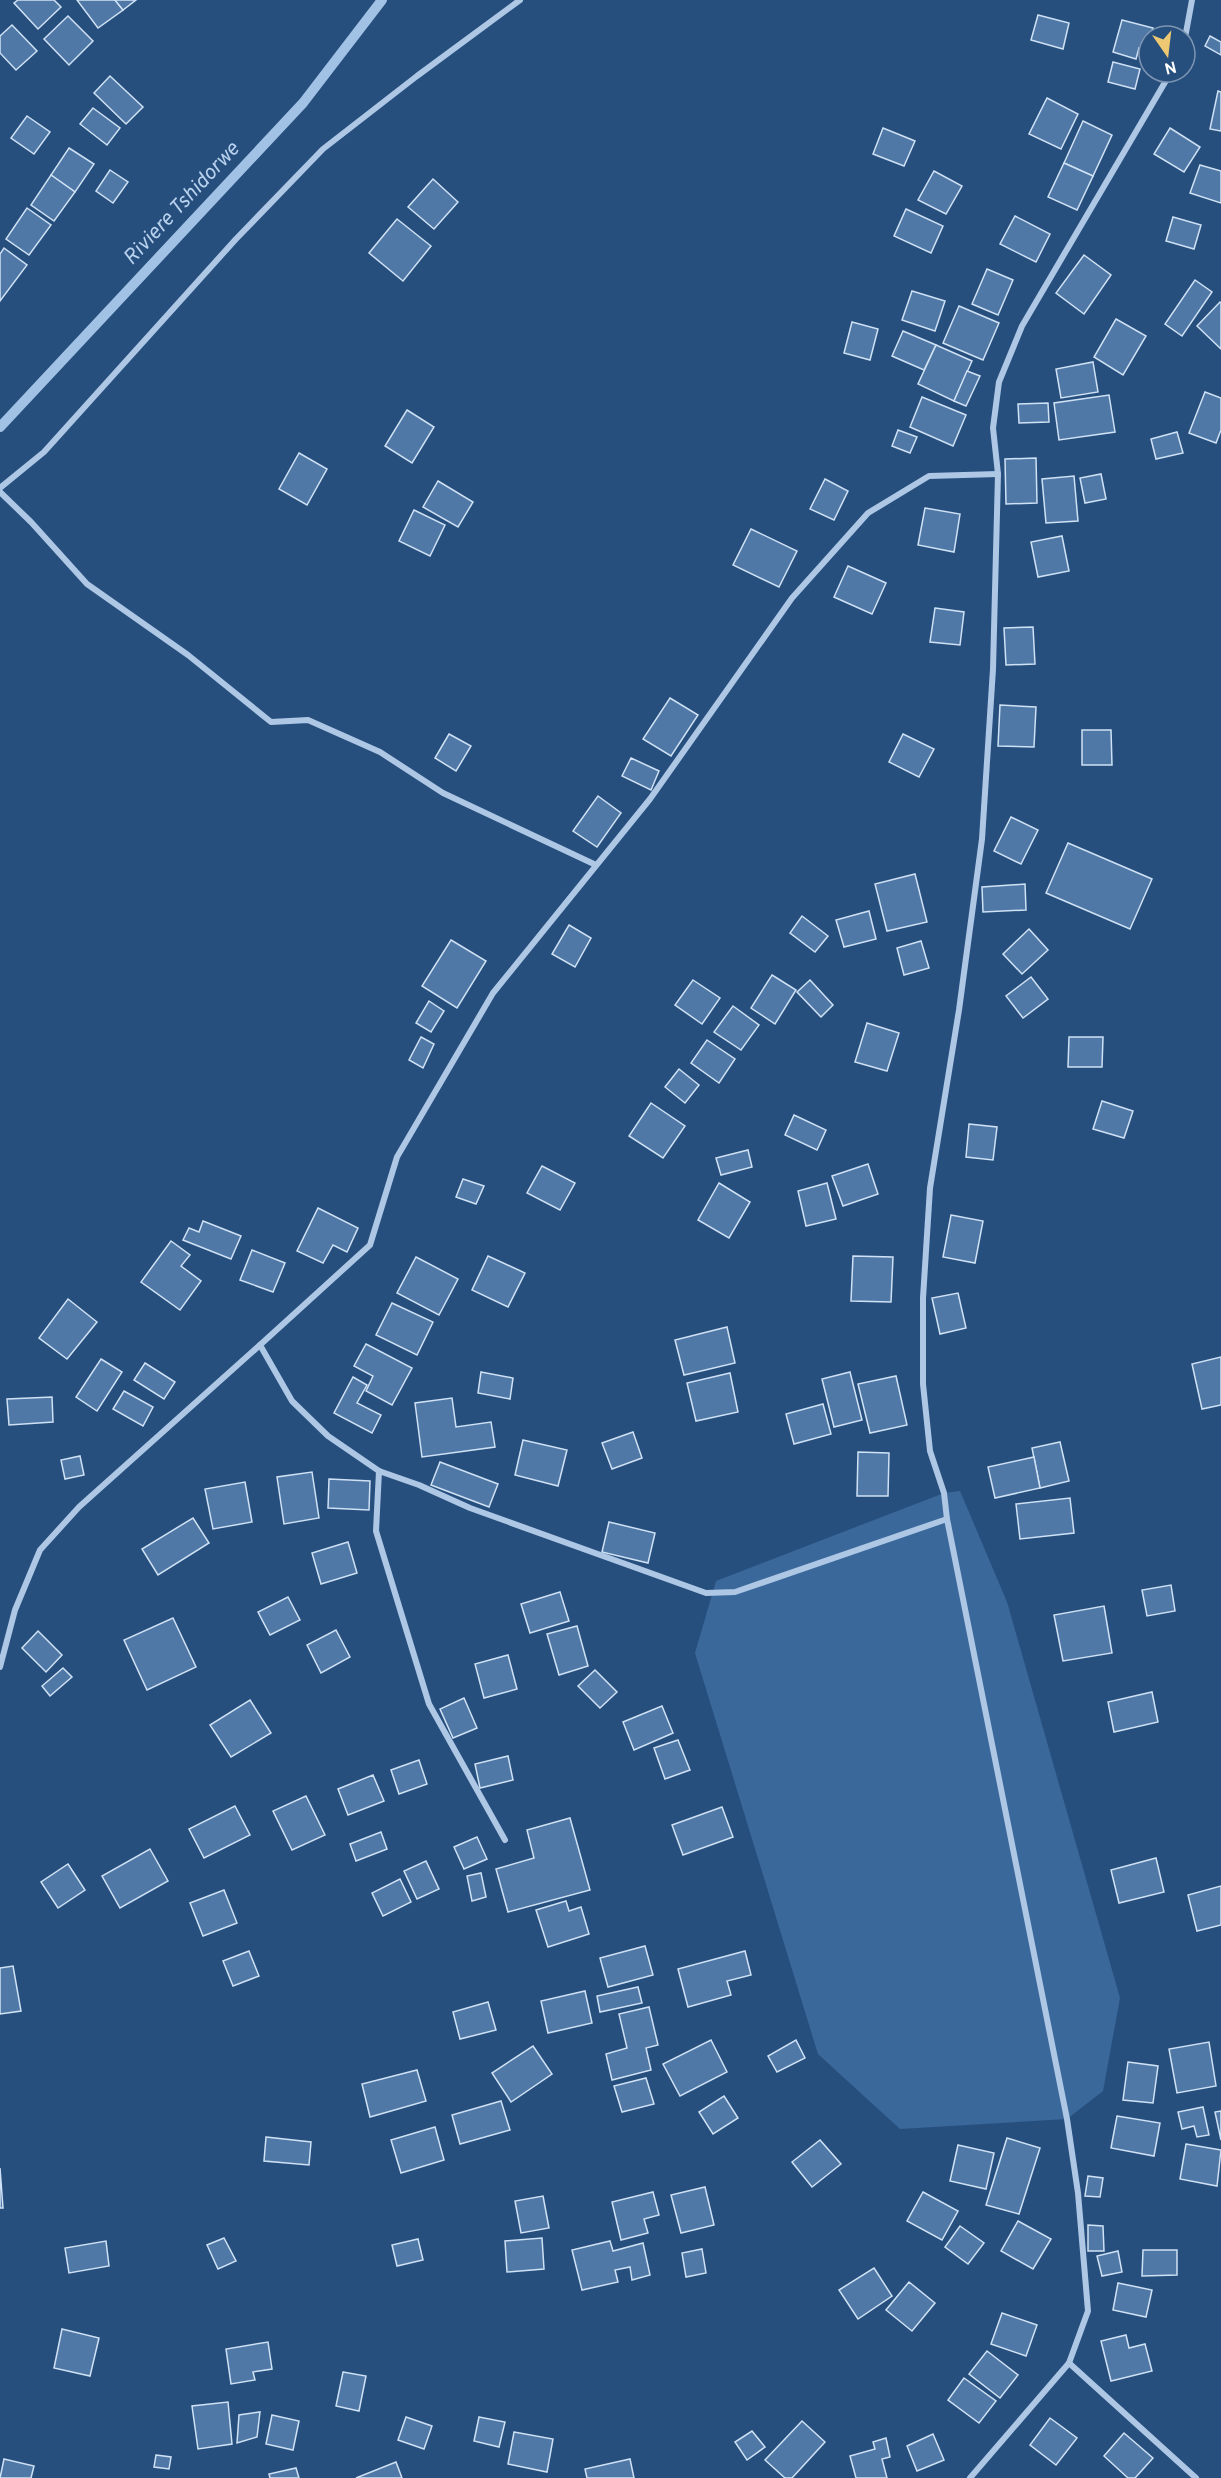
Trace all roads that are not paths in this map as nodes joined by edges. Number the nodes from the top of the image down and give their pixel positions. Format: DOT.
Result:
graph roads {
  1 [pos="520,0"];
  2 [pos="1192,0"];
  3 [pos="1188,24"];
  4 [pos="1164,84"];
  5 [pos="998,474"];
  6 [pos="0,490"];
  7 [pos="596,865"];
  8 [pos="260,1345"];
  9 [pos="379,1472"];
  10 [pos="947,1519"];
  11 [pos="0,1667"];
  12 [pos="505,1840"];
  13 [pos="1069,2363"];
  14 [pos="970,2478"];
  15 [pos="1196,2478"];
  1 -- 6 [label="street"];
  2 -- 3 [label="street"];
  4 -- 5 [label="street"];
  5 -- 7 [label="street"];
  5 -- 10 [label="street"];
  6 -- 7 [label="street"];
  7 -- 8 [label="street"];
  8 -- 9 [label="street"];
  8 -- 11 [label="street"];
  9 -- 10 [label="street"];
  9 -- 12 [label="street"];
  10 -- 13 [label="street"];
  13 -- 14 [label="street"];
  13 -- 15 [label="street"];
}
